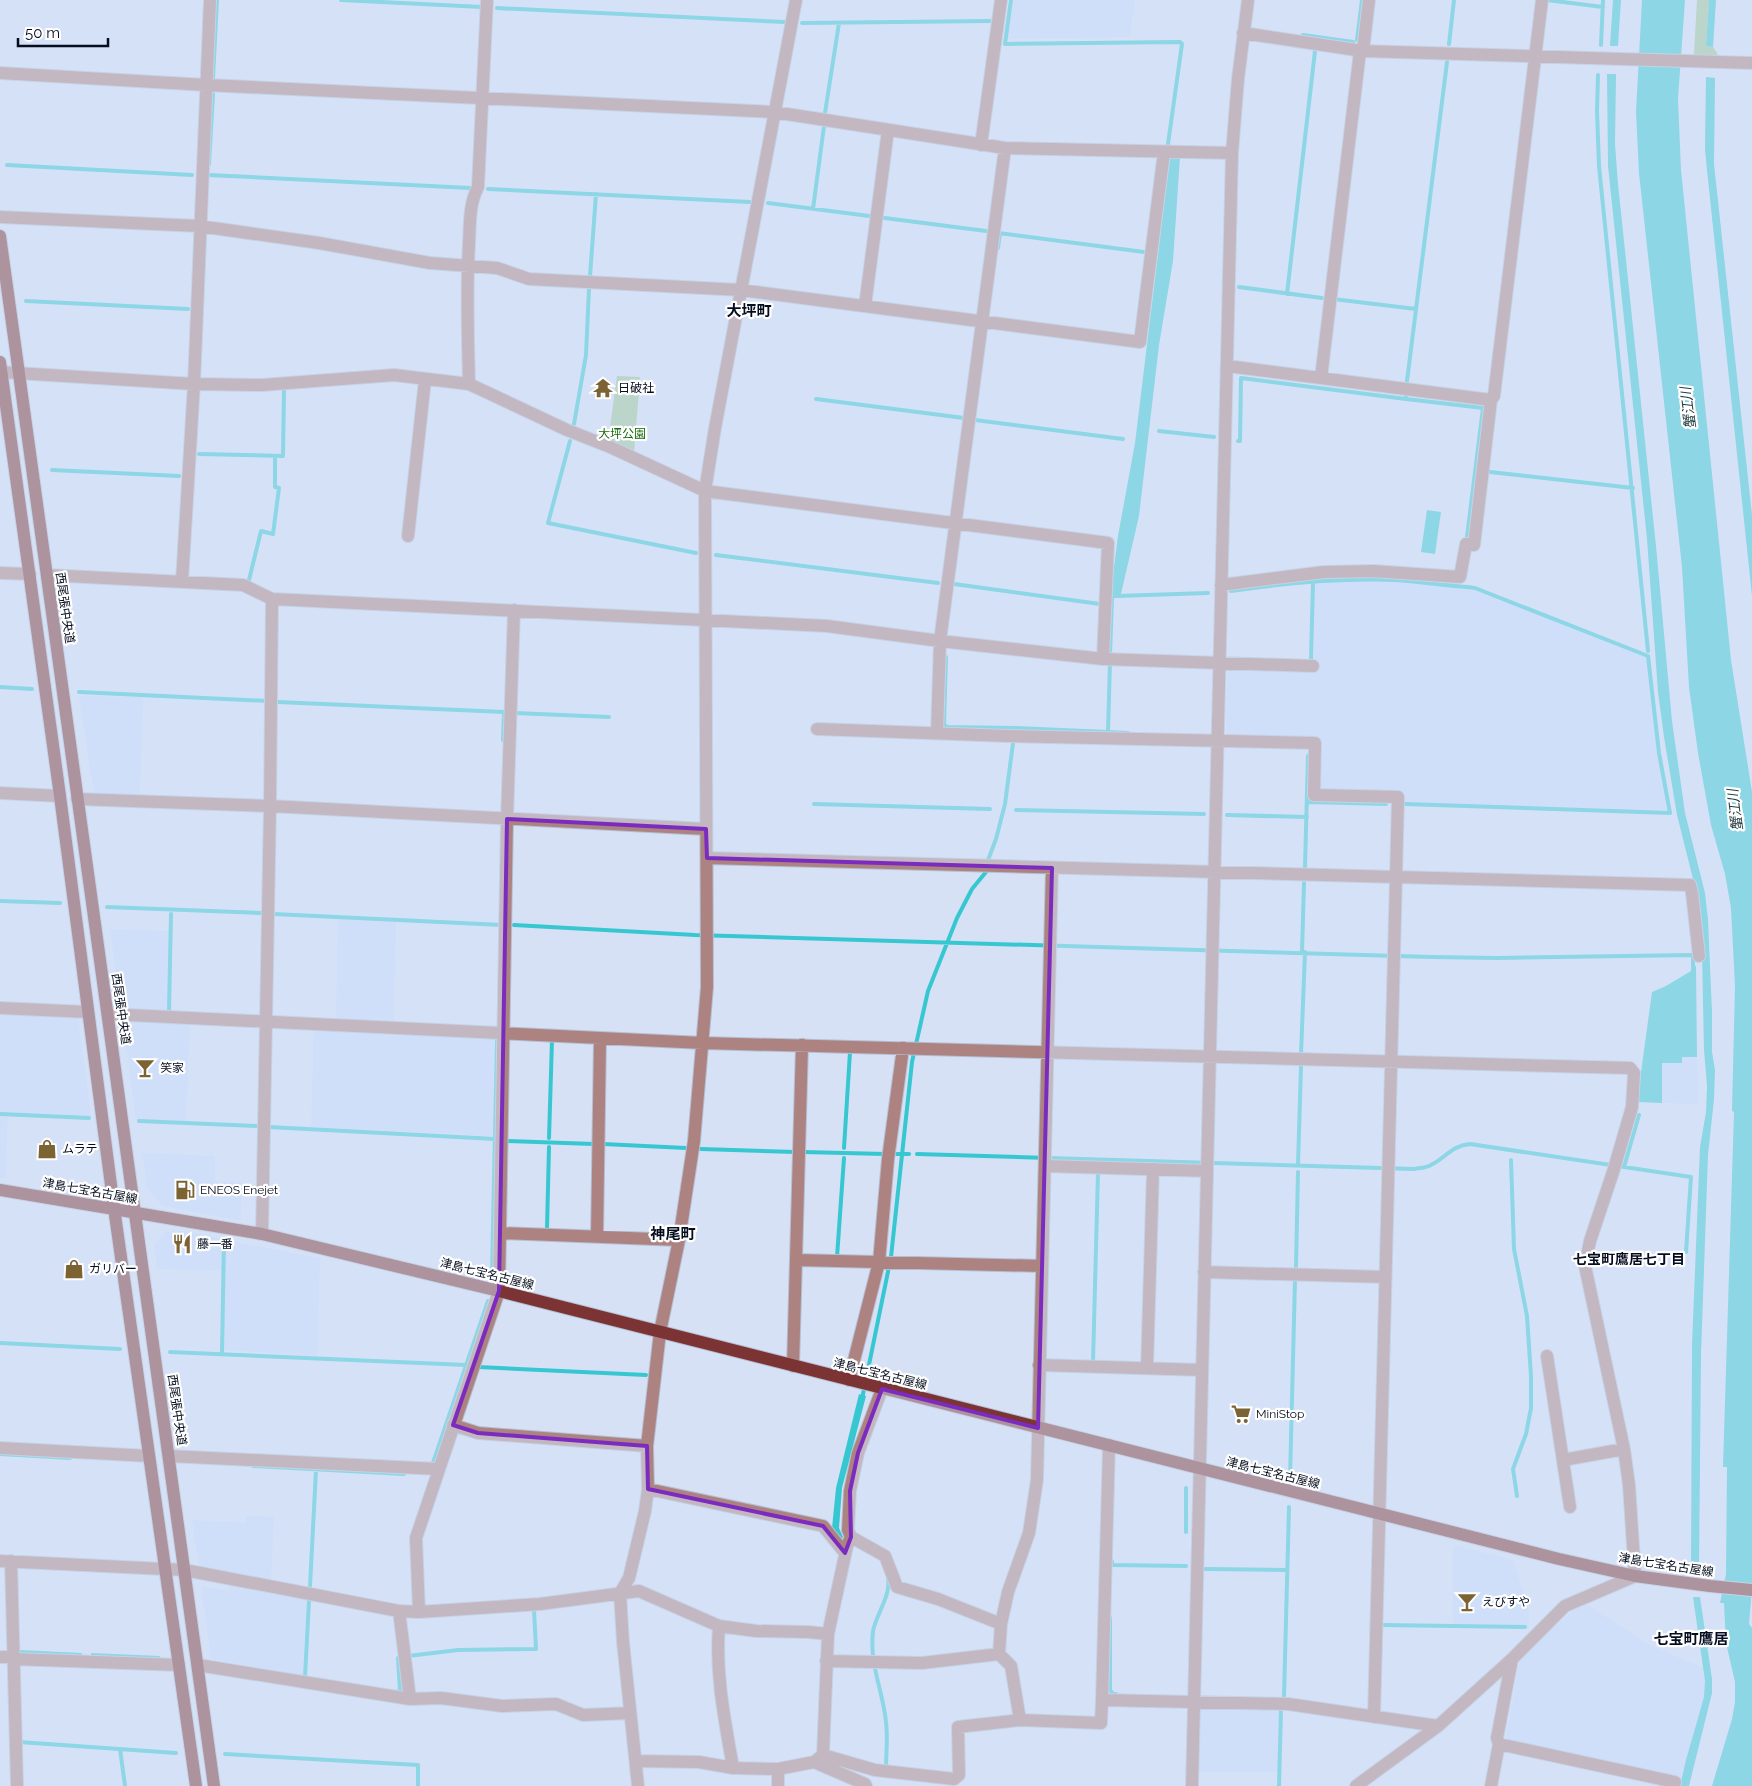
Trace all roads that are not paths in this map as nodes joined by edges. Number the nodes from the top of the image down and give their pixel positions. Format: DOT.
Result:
graph roads {
  1 [pos="210,0"];
  2 [pos="487,0"];
  3 [pos="796,0"];
  4 [pos="1001,0"];
  5 [pos="1248,0"];
  6 [pos="1369,0"];
  7 [pos="1542,0"];
  8 [pos="1243,33"];
  9 [pos="1362,51"];
  10 [pos="1535,56"];
  11 [pos="1752,63"];
  12 [pos="0,73"];
  13 [pos="206,85"];
  14 [pos="482,99"];
  15 [pos="774,112"];
  16 [pos="888,130"];
  17 [pos="982,145"];
  18 [pos="1005,148"];
  19 [pos="1164,152"];
  20 [pos="1232,153"];
  21 [pos="0,217"];
  22 [pos="200,226"];
  23 [pos="0,236"];
  24 [pos="468,267"];
  25 [pos="741,290"];
  26 [pos="865,306"];
  27 [pos="981,322"];
  28 [pos="1227,366"];
  29 [pos="0,369"];
  30 [pos="19,373"];
  31 [pos="1321,378"];
  32 [pos="425,380"];
  33 [pos="194,384"];
  34 [pos="469,384"];
  35 [pos="1491,400"];
  36 [pos="705,491"];
  37 [pos="955,523"];
  38 [pos="408,536"];
  39 [pos="0,573"];
  40 [pos="30,574"];
  41 [pos="47,575"];
  42 [pos="182,581"];
  43 [pos="1221,585"];
  44 [pos="272,599"];
  45 [pos="514,610"];
  46 [pos="706,621"];
  47 [pos="940,641"];
  48 [pos="1107,659"];
  49 [pos="1219,663"];
  50 [pos="1313,666"];
  51 [pos="817,729"];
  52 [pos="937,733"];
  53 [pos="1217,741"];
  54 [pos="0,793"];
  55 [pos="60,796"];
  56 [pos="77,799"];
  57 [pos="270,806"];
  58 [pos="507,819"];
  59 [pos="706,829"];
  60 [pos="706,858"];
  61 [pos="1052,868"];
  62 [pos="1214,873"];
  63 [pos="1396,878"];
  64 [pos="1699,956"];
  65 [pos="0,1008"];
  66 [pos="88,1012"];
  67 [pos="108,1014"];
  68 [pos="266,1021"];
  69 [pos="504,1033"];
  70 [pos="600,1038"];
  71 [pos="703,1043"];
  72 [pos="802,1045"];
  73 [pos="911,1048"];
  74 [pos="1048,1052"];
  75 [pos="1210,1057"];
  76 [pos="1391,1063"];
  77 [pos="1045,1160"];
  78 [pos="1207,1166"];
  79 [pos="1153,1169"];
  80 [pos="0,1190"];
  81 [pos="114,1208"];
  82 [pos="136,1212"];
  83 [pos="500,1233"];
  84 [pos="262,1234"];
  85 [pos="597,1237"];
  86 [pos="679,1240"];
  87 [pos="796,1260"];
  88 [pos="886,1262"];
  89 [pos="1042,1266"];
  90 [pos="1204,1272"];
  91 [pos="1385,1276"];
  92 [pos="499,1291"];
  93 [pos="660,1332"];
  94 [pos="1547,1356"];
  95 [pos="1039,1365"];
  96 [pos="793,1366"];
  97 [pos="1147,1368"];
  98 [pos="1202,1370"];
  99 [pos="853,1381"];
  100 [pos="876,1387"];
  101 [pos="453,1425"];
  102 [pos="1038,1428"];
  103 [pos="1108,1445"];
  104 [pos="647,1446"];
  105 [pos="0,1448"];
  106 [pos="1624,1449"];
  107 [pos="149,1456"];
  108 [pos="169,1456"];
  109 [pos="1563,1460"];
  110 [pos="1200,1468"];
  111 [pos="438,1469"];
  112 [pos="648,1489"];
  113 [pos="1570,1508"];
  114 [pos="1379,1514"];
  115 [pos="848,1544"];
  116 [pos="6,1561"];
  117 [pos="165,1570"];
  118 [pos="184,1570"];
  119 [pos="1635,1576"];
  120 [pos="1752,1590"];
  121 [pos="620,1593"];
  122 [pos="399,1611"];
  123 [pos="419,1612"];
  124 [pos="1001,1624"];
  125 [pos="719,1626"];
  126 [pos="828,1634"];
  127 [pos="999,1654"];
  128 [pos="0,1657"];
  129 [pos="13,1658"];
  130 [pos="1512,1659"];
  131 [pos="826,1660"];
  132 [pos="179,1665"];
  133 [pos="198,1665"];
  134 [pos="410,1699"];
  135 [pos="1102,1700"];
  136 [pos="1194,1702"];
  137 [pos="630,1713"];
  138 [pos="1374,1717"];
  139 [pos="1020,1720"];
  140 [pos="1438,1726"];
  141 [pos="1499,1744"];
  142 [pos="819,1759"];
  143 [pos="636,1761"];
  144 [pos="733,1768"];
  145 [pos="778,1769"];
  146 [pos="18,1786"];
  147 [pos="196,1786"];
  148 [pos="214,1786"];
  149 [pos="638,1786"];
  150 [pos="778,1786"];
  151 [pos="866,1786"];
  152 [pos="1192,1786"];
  153 [pos="1356,1786"];
  154 [pos="1492,1786"];
  155 [pos="1673,1786"];
  1 -- 13 [label="street"];
  2 -- 14 [label="street"];
  3 -- 15 [label="street"];
  4 -- 17 [label="street"];
  5 -- 8 [label="street"];
  6 -- 9 [label="street"];
  7 -- 10 [label="street"];
  8 -- 9 [label="street"];
  8 -- 20 [label="street"];
  9 -- 10 [label="street"];
  9 -- 31 [label="street"];
  10 -- 11 [label="street"];
  10 -- 35 [label="street"];
  12 -- 13 [label="street"];
  13 -- 14 [label="street"];
  13 -- 22 [label="street"];
  14 -- 15 [label="street"];
  14 -- 24 [label="street"];
  15 -- 16 [label="street"];
  15 -- 25 [label="street"];
  16 -- 17 [label="street"];
  16 -- 26 [label="street"];
  17 -- 18 [label="street"];
  18 -- 19 [label="street"];
  18 -- 27 [label="street"];
  19 -- 20 [label="street"];
  19 -- 27 [label="street"];
  20 -- 28 [label="street"];
  21 -- 22 [label="street"];
  22 -- 24 [label="street"];
  22 -- 33 [label="street"];
  23 -- 30 [label="main road, 西尾張中央道"];
  24 -- 25 [label="street"];
  24 -- 34 [label="street"];
  25 -- 26 [label="street"];
  25 -- 36 [label="street"];
  26 -- 27 [label="street"];
  27 -- 37 [label="street"];
  28 -- 31 [label="street"];
  28 -- 43 [label="street"];
  29 -- 30 [label="street"];
  29 -- 40 [label="main road"];
  30 -- 33 [label="street"];
  30 -- 41 [label="main road, 西尾張中央道"];
  31 -- 35 [label="street"];
  32 -- 33 [label="street"];
  32 -- 34 [label="street"];
  32 -- 38 [label="street"];
  33 -- 42 [label="street"];
  34 -- 36 [label="street"];
  35 -- 43 [label="street"];
  36 -- 37 [label="street"];
  36 -- 46 [label="street"];
  37 -- 47 [label="street"];
  37 -- 48 [label="street"];
  39 -- 40 [label="street"];
  40 -- 55 [label="main road"];
  41 -- 42 [label="street"];
  41 -- 56 [label="main road, 西尾張中央道"];
  42 -- 44 [label="street"];
  43 -- 49 [label="street"];
  44 -- 45 [label="street"];
  44 -- 57 [label="street"];
  45 -- 46 [label="street"];
  45 -- 58 [label="street"];
  46 -- 47 [label="street"];
  46 -- 59 [label="street"];
  47 -- 48 [label="street"];
  47 -- 52 [label="street"];
  48 -- 49 [label="street"];
  49 -- 50 [label="street"];
  49 -- 53 [label="street"];
  51 -- 52 [label="street"];
  52 -- 53 [label="street"];
  53 -- 62 [label="street"];
  53 -- 63 [label="street"];
  54 -- 55 [label="street"];
  55 -- 66 [label="main road"];
  56 -- 57 [label="street"];
  56 -- 67 [label="main road, 西尾張中央道"];
  57 -- 58 [label="street"];
  57 -- 68 [label="street"];
  58 -- 59 [label="street"];
  58 -- 69 [label="street"];
  59 -- 60 [label="street"];
  60 -- 61 [label="street"];
  60 -- 71 [label="street"];
  61 -- 62 [label="street"];
  61 -- 74 [label="street"];
  62 -- 63 [label="street"];
  62 -- 75 [label="street"];
  63 -- 64 [label="street"];
  63 -- 76 [label="street"];
  65 -- 66 [label="street"];
  66 -- 81 [label="main road"];
  67 -- 68 [label="street"];
  67 -- 82 [label="main road, 西尾張中央道"];
  68 -- 69 [label="street"];
  68 -- 84 [label="street"];
  69 -- 70 [label="street"];
  69 -- 83 [label="street"];
  70 -- 71 [label="street"];
  70 -- 85 [label="street"];
  71 -- 72 [label="street"];
  71 -- 86 [label="street"];
  72 -- 73 [label="street"];
  72 -- 87 [label="street"];
  73 -- 74 [label="street"];
  73 -- 88 [label="street"];
  74 -- 75 [label="street"];
  74 -- 77 [label="street"];
  75 -- 76 [label="street"];
  75 -- 78 [label="street"];
  76 -- 91 [label="street"];
  76 -- 106 [label="street"];
  77 -- 79 [label="street"];
  77 -- 89 [label="street"];
  78 -- 79 [label="street"];
  78 -- 90 [label="street"];
  79 -- 97 [label="street"];
  80 -- 81 [label="main road, 津島七宝名古屋線"];
  81 -- 82 [label="main road, 津島七宝名古屋線"];
  81 -- 107 [label="main road"];
  82 -- 84 [label="main road, 津島七宝名古屋線"];
  82 -- 108 [label="main road, 西尾張中央道"];
  83 -- 85 [label="street"];
  83 -- 92 [label="street"];
  84 -- 92 [label="main road, 津島七宝名古屋線"];
  85 -- 86 [label="street"];
  86 -- 93 [label="street"];
  87 -- 88 [label="street"];
  87 -- 96 [label="street"];
  88 -- 89 [label="street"];
  88 -- 99 [label="street"];
  89 -- 95 [label="street"];
  90 -- 91 [label="street"];
  90 -- 98 [label="street"];
  91 -- 114 [label="street"];
  92 -- 93 [label="main road, 津島七宝名古屋線"];
  92 -- 101 [label="street"];
  93 -- 96 [label="main road, 津島七宝名古屋線"];
  93 -- 104 [label="street"];
  94 -- 109 [label="street"];
  95 -- 97 [label="street"];
  95 -- 102 [label="street"];
  96 -- 99 [label="main road, 津島七宝名古屋線"];
  97 -- 98 [label="street"];
  98 -- 110 [label="street"];
  99 -- 100 [label="main road, 津島七宝名古屋線"];
  100 -- 102 [label="main road, 津島七宝名古屋線"];
  100 -- 115 [label="street"];
  101 -- 104 [label="street"];
  101 -- 111 [label="street"];
  102 -- 103 [label="main road, 津島七宝名古屋線"];
  102 -- 124 [label="street"];
  103 -- 110 [label="main road, 津島七宝名古屋線"];
  103 -- 135 [label="street"];
  104 -- 112 [label="street"];
  105 -- 107 [label="street"];
  106 -- 109 [label="street"];
  106 -- 119 [label="street"];
  107 -- 117 [label="main road"];
  108 -- 111 [label="street"];
  108 -- 118 [label="main road, 西尾張中央道"];
  109 -- 113 [label="street"];
  110 -- 114 [label="main road, 津島七宝名古屋線"];
  110 -- 136 [label="street"];
  111 -- 123 [label="street"];
  112 -- 115 [label="street"];
  112 -- 121 [label="street"];
  114 -- 119 [label="main road, 津島七宝名古屋線"];
  114 -- 138 [label="street"];
  115 -- 124 [label="street"];
  115 -- 126 [label="street"];
  116 -- 117 [label="street"];
  116 -- 129 [label="street"];
  117 -- 118 [label="street"];
  117 -- 132 [label="main road"];
  118 -- 122 [label="street"];
  118 -- 133 [label="main road, 西尾張中央道"];
  119 -- 120 [label="main road, 津島七宝名古屋線"];
  119 -- 130 [label="street"];
  121 -- 123 [label="street"];
  121 -- 125 [label="street"];
  121 -- 137 [label="street"];
  122 -- 123 [label="street"];
  122 -- 134 [label="street"];
  124 -- 127 [label="street"];
  125 -- 126 [label="street"];
  125 -- 144 [label="street"];
  126 -- 131 [label="street"];
  127 -- 131 [label="street"];
  127 -- 139 [label="street"];
  128 -- 129 [label="street"];
  129 -- 132 [label="street"];
  129 -- 146 [label="street"];
  130 -- 140 [label="street"];
  130 -- 141 [label="street"];
  131 -- 142 [label="street"];
  132 -- 147 [label="main road"];
  133 -- 134 [label="street"];
  133 -- 148 [label="main road, 西尾張中央道"];
  134 -- 137 [label="street"];
  135 -- 136 [label="street"];
  135 -- 139 [label="street"];
  136 -- 138 [label="street"];
  136 -- 152 [label="street"];
  137 -- 143 [label="street"];
  138 -- 140 [label="street"];
  139 -- 142 [label="street"];
  140 -- 153 [label="street"];
  141 -- 154 [label="street"];
  141 -- 155 [label="street"];
  142 -- 145 [label="street"];
  142 -- 151 [label="street"];
  143 -- 144 [label="street"];
  143 -- 149 [label="street"];
  144 -- 145 [label="street"];
  145 -- 150 [label="street"];
}
